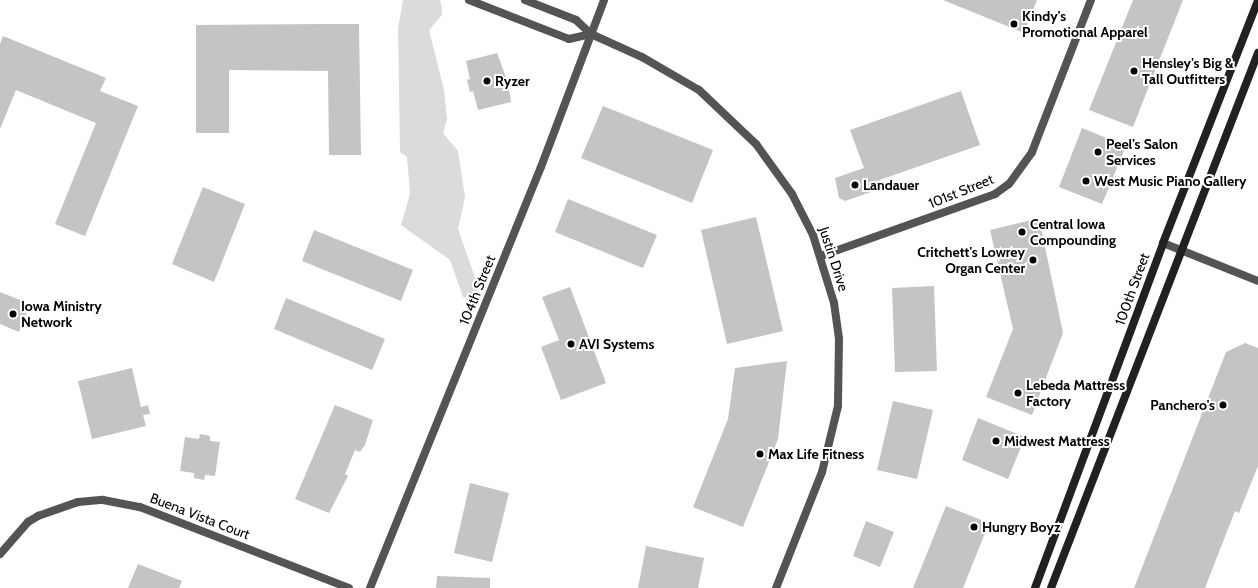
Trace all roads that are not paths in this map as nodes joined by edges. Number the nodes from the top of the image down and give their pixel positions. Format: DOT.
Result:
graph roads {
  1 [pos="469,0"];
  2 [pos="525,0"];
  3 [pos="604,0"];
  4 [pos="1091,0"];
  5 [pos="1258,0"];
  6 [pos="591,34"];
  7 [pos="1258,53"];
  8 [pos="1163,243"];
  9 [pos="1181,250"];
  10 [pos="821,256"];
  11 [pos="1258,281"];
  12 [pos="0,554"];
  13 [pos="349,588"];
  14 [pos="370,588"];
  15 [pos="776,588"];
  16 [pos="1035,588"];
  17 [pos="1051,588"];
  1 -- 6 [label="street"];
  2 -- 6 [label="street, Justin Drive"];
  3 -- 6 [label="street, 104th Street"];
  4 -- 10 [label="street, 101st Street"];
  5 -- 8 [label="main road, 100th Street"];
  6 -- 10 [label="street, Justin Drive"];
  6 -- 14 [label="street, 104th Street"];
  7 -- 9 [label="main road"];
  8 -- 9 [label="street"];
  8 -- 16 [label="main road, 100th Street"];
  9 -- 11 [label="street"];
  9 -- 17 [label="main road"];
  10 -- 15 [label="street, Justin Drive"];
  12 -- 13 [label="street, Buena Vista Court"];
}
